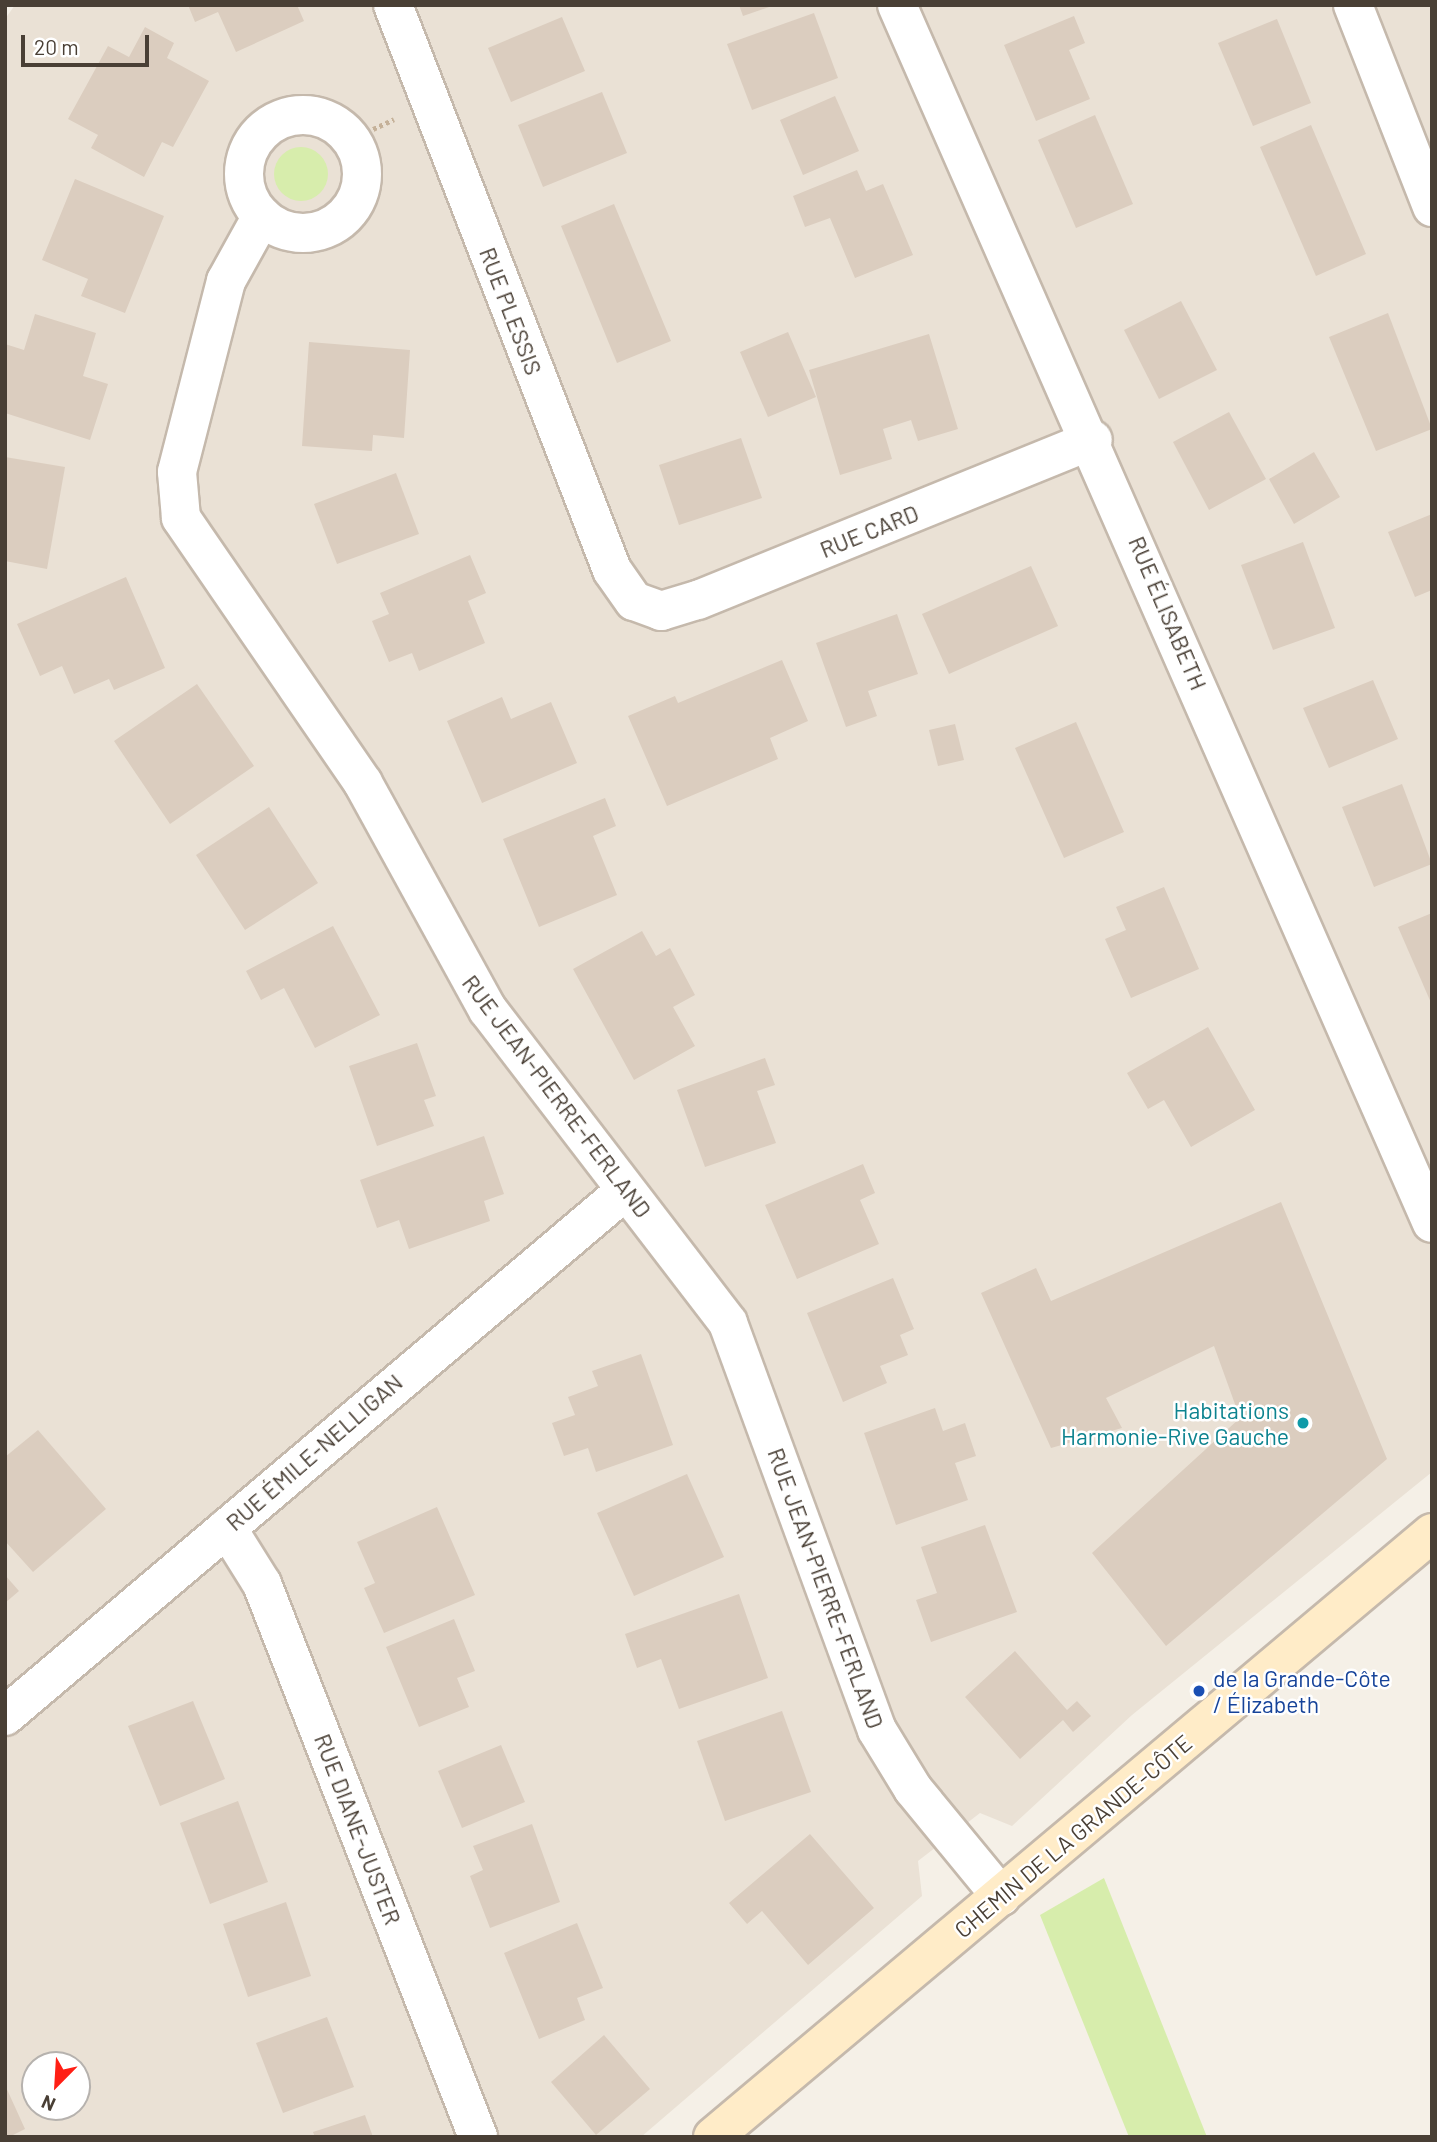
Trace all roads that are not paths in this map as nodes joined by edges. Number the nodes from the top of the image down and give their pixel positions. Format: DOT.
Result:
graph roads {
  1 [pos="393,5"];
  2 [pos="897,5"];
  3 [pos="1353,5"];
  4 [pos="1432,207"];
  5 [pos="262,216"];
  6 [pos="1093,440"];
  7 [pos="643,607"];
  8 [pos="625,1191"];
  9 [pos="1432,1223"];
  10 [pos="227,1528"];
  11 [pos="1432,1533"];
  12 [pos="5,1716"];
  13 [pos="1001,1896"];
  14 [pos="478,2137"];
  15 [pos="713,2137"];
  1 -- 7 [label="street, RUE PLESSIS"];
  2 -- 6 [label="street, RUE ÉLISABETH"];
  3 -- 4 [label="street"];
  5 -- 8 [label="street, RUE JEAN-PIERRE-FERLAND"];
  6 -- 7 [label="street, RUE CARD"];
  6 -- 9 [label="street, RUE ÉLISABETH"];
  8 -- 10 [label="street, RUE ÉMILE-NELLIGAN"];
  8 -- 13 [label="street, RUE JEAN-PIERRE-FERLAND"];
  10 -- 12 [label="street, RUE ÉMILE-NELLIGAN"];
  10 -- 14 [label="street, RUE DIANE-JUSTER"];
  11 -- 13 [label="main road, CHEMIN DE LA GRANDE-CÔTE"];
  13 -- 15 [label="main road, CHEMIN DE LA GRANDE-CÔTE"];
}
